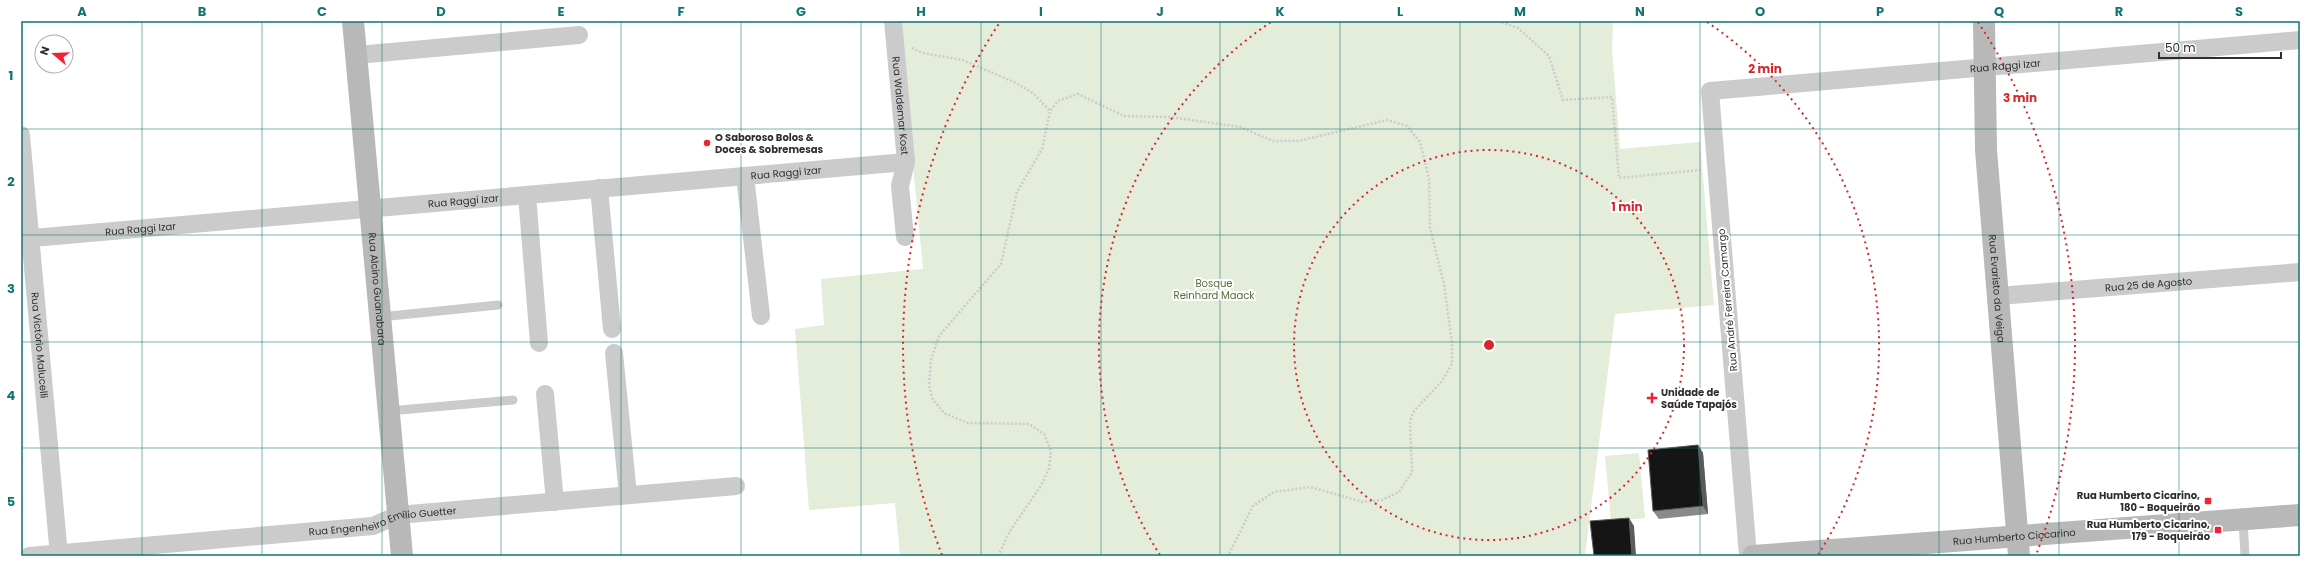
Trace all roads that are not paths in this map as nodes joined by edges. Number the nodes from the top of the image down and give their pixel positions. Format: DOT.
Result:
graph roads {
  1 [pos="353,21"];
  2 [pos="893,21"];
  3 [pos="1984,21"];
  4 [pos="579,35"];
  5 [pos="2300,40"];
  6 [pos="356,55"];
  7 [pos="1984,67"];
  8 [pos="1710,91"];
  9 [pos="21,135"];
  10 [pos="906,162"];
  11 [pos="745,176"];
  12 [pos="599,188"];
  13 [pos="527,195"];
  14 [pos="370,208"];
  15 [pos="905,236"];
  16 [pos="26,238"];
  17 [pos="2300,272"];
  18 [pos="1998,296"];
  19 [pos="498,305"];
  20 [pos="761,316"];
  21 [pos="380,317"];
  22 [pos="612,329"];
  23 [pos="539,344"];
  24 [pos="614,353"];
  25 [pos="545,394"];
  26 [pos="513,400"];
  27 [pos="389,411"];
  28 [pos="736,486"];
  29 [pos="628,495"];
  30 [pos="555,502"];
  31 [pos="398,515"];
  32 [pos="2300,515"];
  33 [pos="2243,519"];
  34 [pos="2018,546"];
  35 [pos="59,555"];
  36 [pos="28,556"];
  37 [pos="402,556"];
  38 [pos="1748,556"];
  39 [pos="1753,556"];
  40 [pos="2245,556"];
  1 -- 6 [label="street, Rua Alcino Guanabara"];
  2 -- 10 [label="street, Rua Waldemar Kost"];
  3 -- 7 [label="street, Rua Evaristo da Veiga"];
  4 -- 6 [label="street"];
  5 -- 7 [label="street, Rua Raggi Izar"];
  6 -- 14 [label="street, Rua Alcino Guanabara"];
  7 -- 8 [label="street, Rua Raggi Izar"];
  7 -- 18 [label="street, Rua Evaristo da Veiga"];
  8 -- 38 [label="street, Rua André Ferreira Camargo"];
  9 -- 16 [label="street, Rua Victório Malucelli"];
  10 -- 11 [label="street, Rua Raggi Izar"];
  10 -- 15 [label="street, Rua Waldemar Kost"];
  11 -- 12 [label="street, Rua Raggi Izar"];
  11 -- 20 [label="street"];
  12 -- 13 [label="street, Rua Raggi Izar"];
  12 -- 22 [label="street"];
  13 -- 14 [label="street, Rua Raggi Izar"];
  13 -- 23 [label="street"];
  14 -- 16 [label="street, Rua Raggi Izar"];
  14 -- 21 [label="street, Rua Alcino Guanabara"];
  16 -- 35 [label="street, Rua Victório Malucelli"];
  17 -- 18 [label="street, Rua 25 de Agosto"];
  18 -- 34 [label="street, Rua Evaristo da Veiga"];
  19 -- 21 [label="lane"];
  21 -- 27 [label="street, Rua Alcino Guanabara"];
  24 -- 29 [label="street"];
  25 -- 30 [label="street"];
  26 -- 27 [label="lane"];
  27 -- 31 [label="street, Rua Alcino Guanabara"];
  28 -- 29 [label="street, Rua Engenheiro Emílio Guetter"];
  29 -- 30 [label="street, Rua Engenheiro Emílio Guetter"];
  30 -- 31 [label="street, Rua Engenheiro Emílio Guetter"];
  31 -- 35 [label="street, Rua Engenheiro Emílio Guetter"];
  31 -- 37 [label="street, Rua Alcino Guanabara"];
  32 -- 33 [label="street, Rua Humberto Ciccarino"];
  33 -- 34 [label="street, Rua Humberto Ciccarino"];
  33 -- 40 [label="lane"];
  34 -- 39 [label="street, Rua Humberto Ciccarino"];
  35 -- 36 [label="street, Rua Engenheiro Emílio Guetter"];
}
